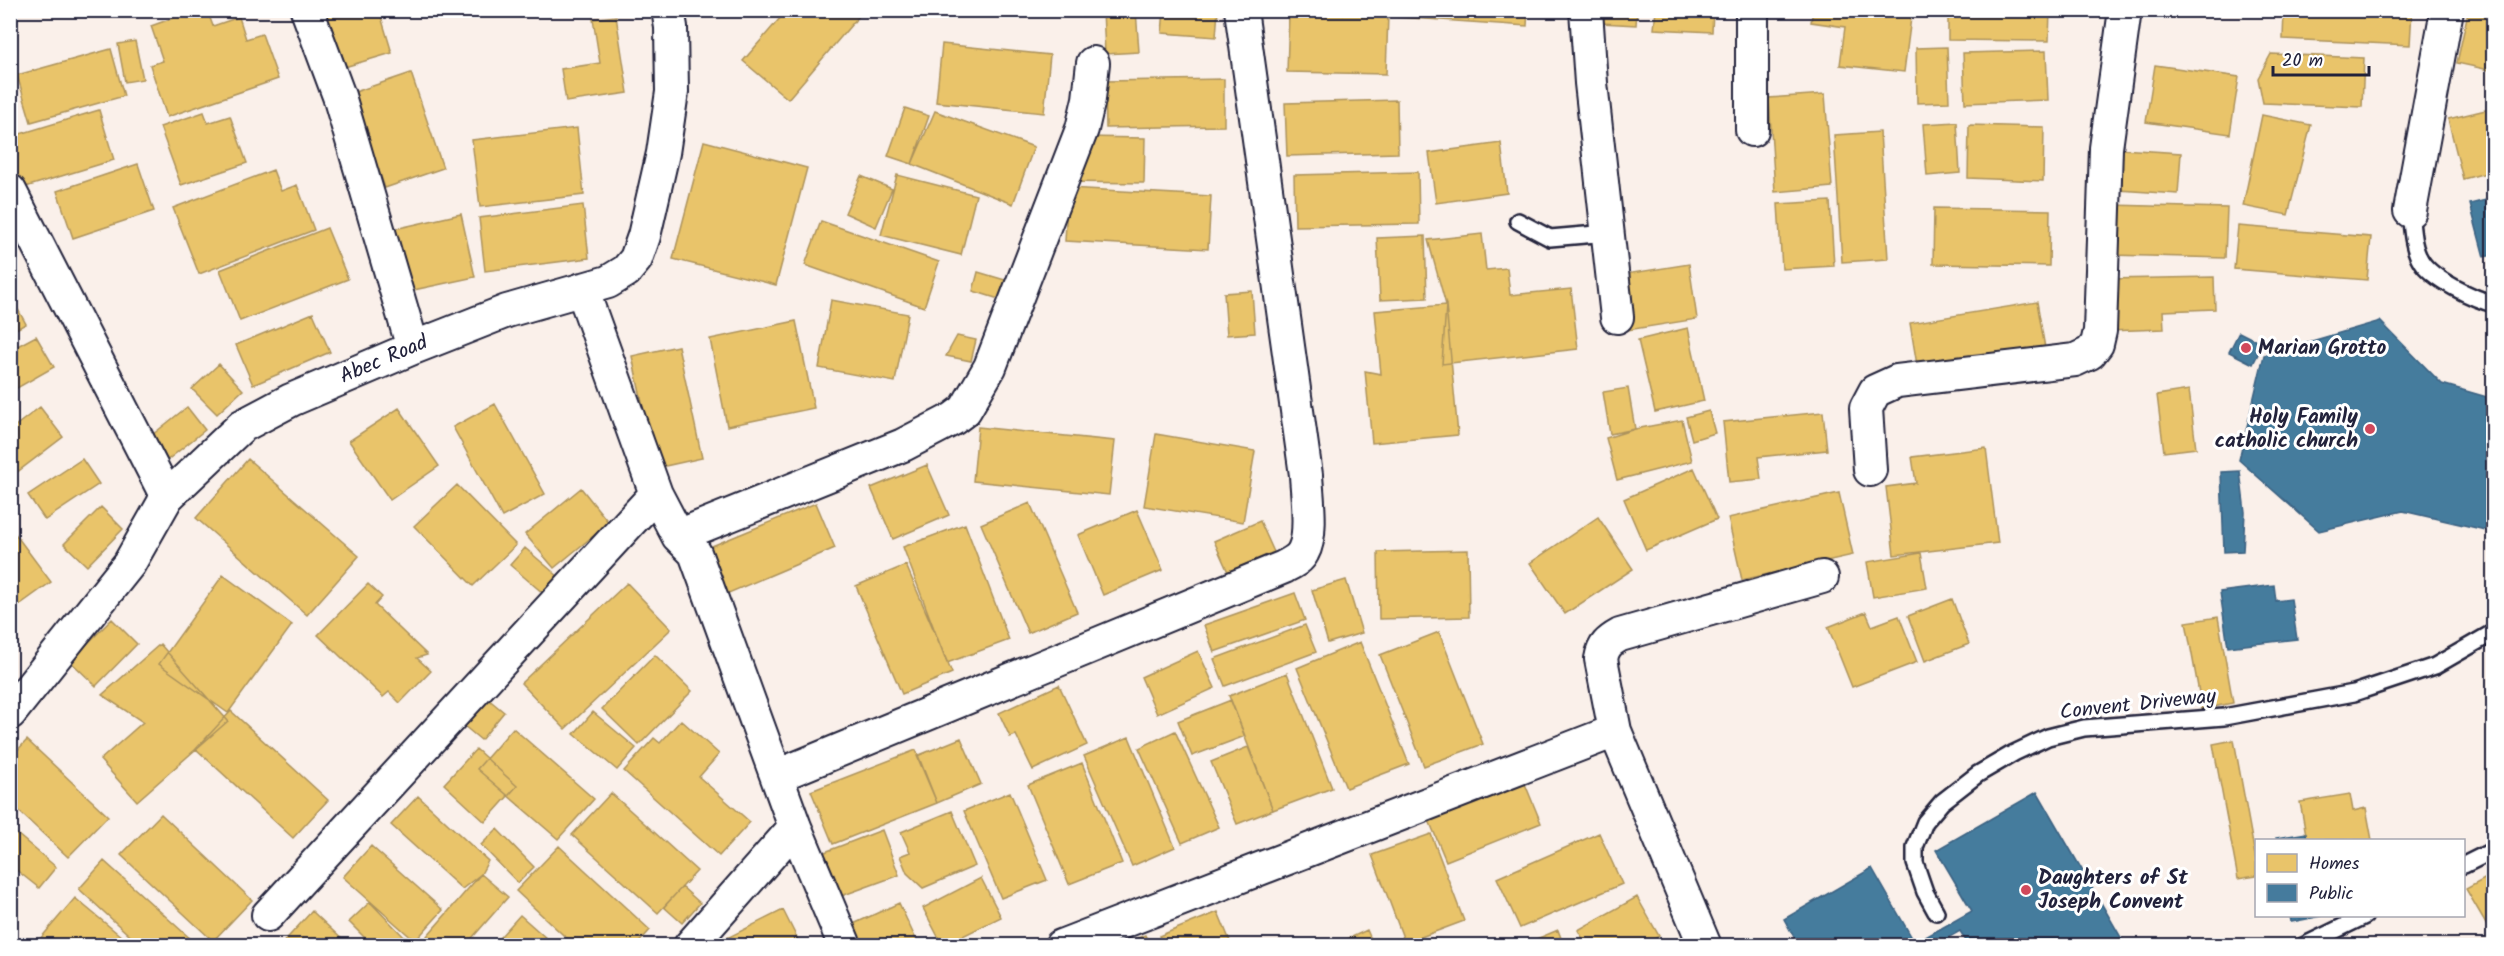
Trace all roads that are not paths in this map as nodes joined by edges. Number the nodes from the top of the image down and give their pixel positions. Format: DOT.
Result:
graph roads {
  1 [pos="307,10"];
  2 [pos="668,10"];
  3 [pos="1241,10"];
  4 [pos="1586,10"];
  5 [pos="1752,10"];
  6 [pos="2126,10"];
  7 [pos="2447,10"];
  8 [pos="1093,63"];
  9 [pos="1752,130"];
  10 [pos="10,191"];
  11 [pos="2410,211"];
  12 [pos="1518,221"];
  13 [pos="1608,233"];
  14 [pos="582,289"];
  15 [pos="2493,304"];
  16 [pos="1617,317"];
  17 [pos="413,348"];
  18 [pos="1870,470"];
  19 [pos="656,494"];
  20 [pos="167,497"];
  21 [pos="678,536"];
  22 [pos="1822,577"];
  23 [pos="2493,632"];
  24 [pos="21,682"];
  25 [pos="10,713"];
  26 [pos="1615,731"];
  27 [pos="777,776"];
  28 [pos="795,827"];
  29 [pos="2493,850"];
  30 [pos="2465,864"];
  31 [pos="1936,912"];
  32 [pos="268,915"];
  33 [pos="2361,917"];
  34 [pos="690,945"];
  35 [pos="845,945"];
  36 [pos="1061,945"];
  37 [pos="1705,945"];
  38 [pos="2303,945"];
  1 -- 17 [label="street"];
  2 -- 14 [label="street, Abec Road"];
  3 -- 27 [label="street"];
  4 -- 13 [label="street"];
  5 -- 9 [label="street"];
  6 -- 18 [label="street"];
  7 -- 11 [label="street"];
  8 -- 21 [label="street"];
  10 -- 20 [label="street"];
  11 -- 15 [label="lane"];
  12 -- 13 [label="lane"];
  13 -- 16 [label="street"];
  14 -- 17 [label="street, Abec Road"];
  14 -- 19 [label="street"];
  17 -- 20 [label="street, Abec Road"];
  19 -- 21 [label="street"];
  19 -- 32 [label="street"];
  20 -- 24 [label="street, Abec Road"];
  21 -- 27 [label="street"];
  22 -- 26 [label="street"];
  23 -- 31 [label="lane, Convent Driveway"];
  24 -- 25 [label="street, Abec Road"];
  26 -- 36 [label="street"];
  26 -- 37 [label="street"];
  27 -- 28 [label="street"];
  28 -- 34 [label="street"];
  28 -- 35 [label="street"];
  29 -- 30 [label="lane"];
  33 -- 38 [label="lane"];
}
